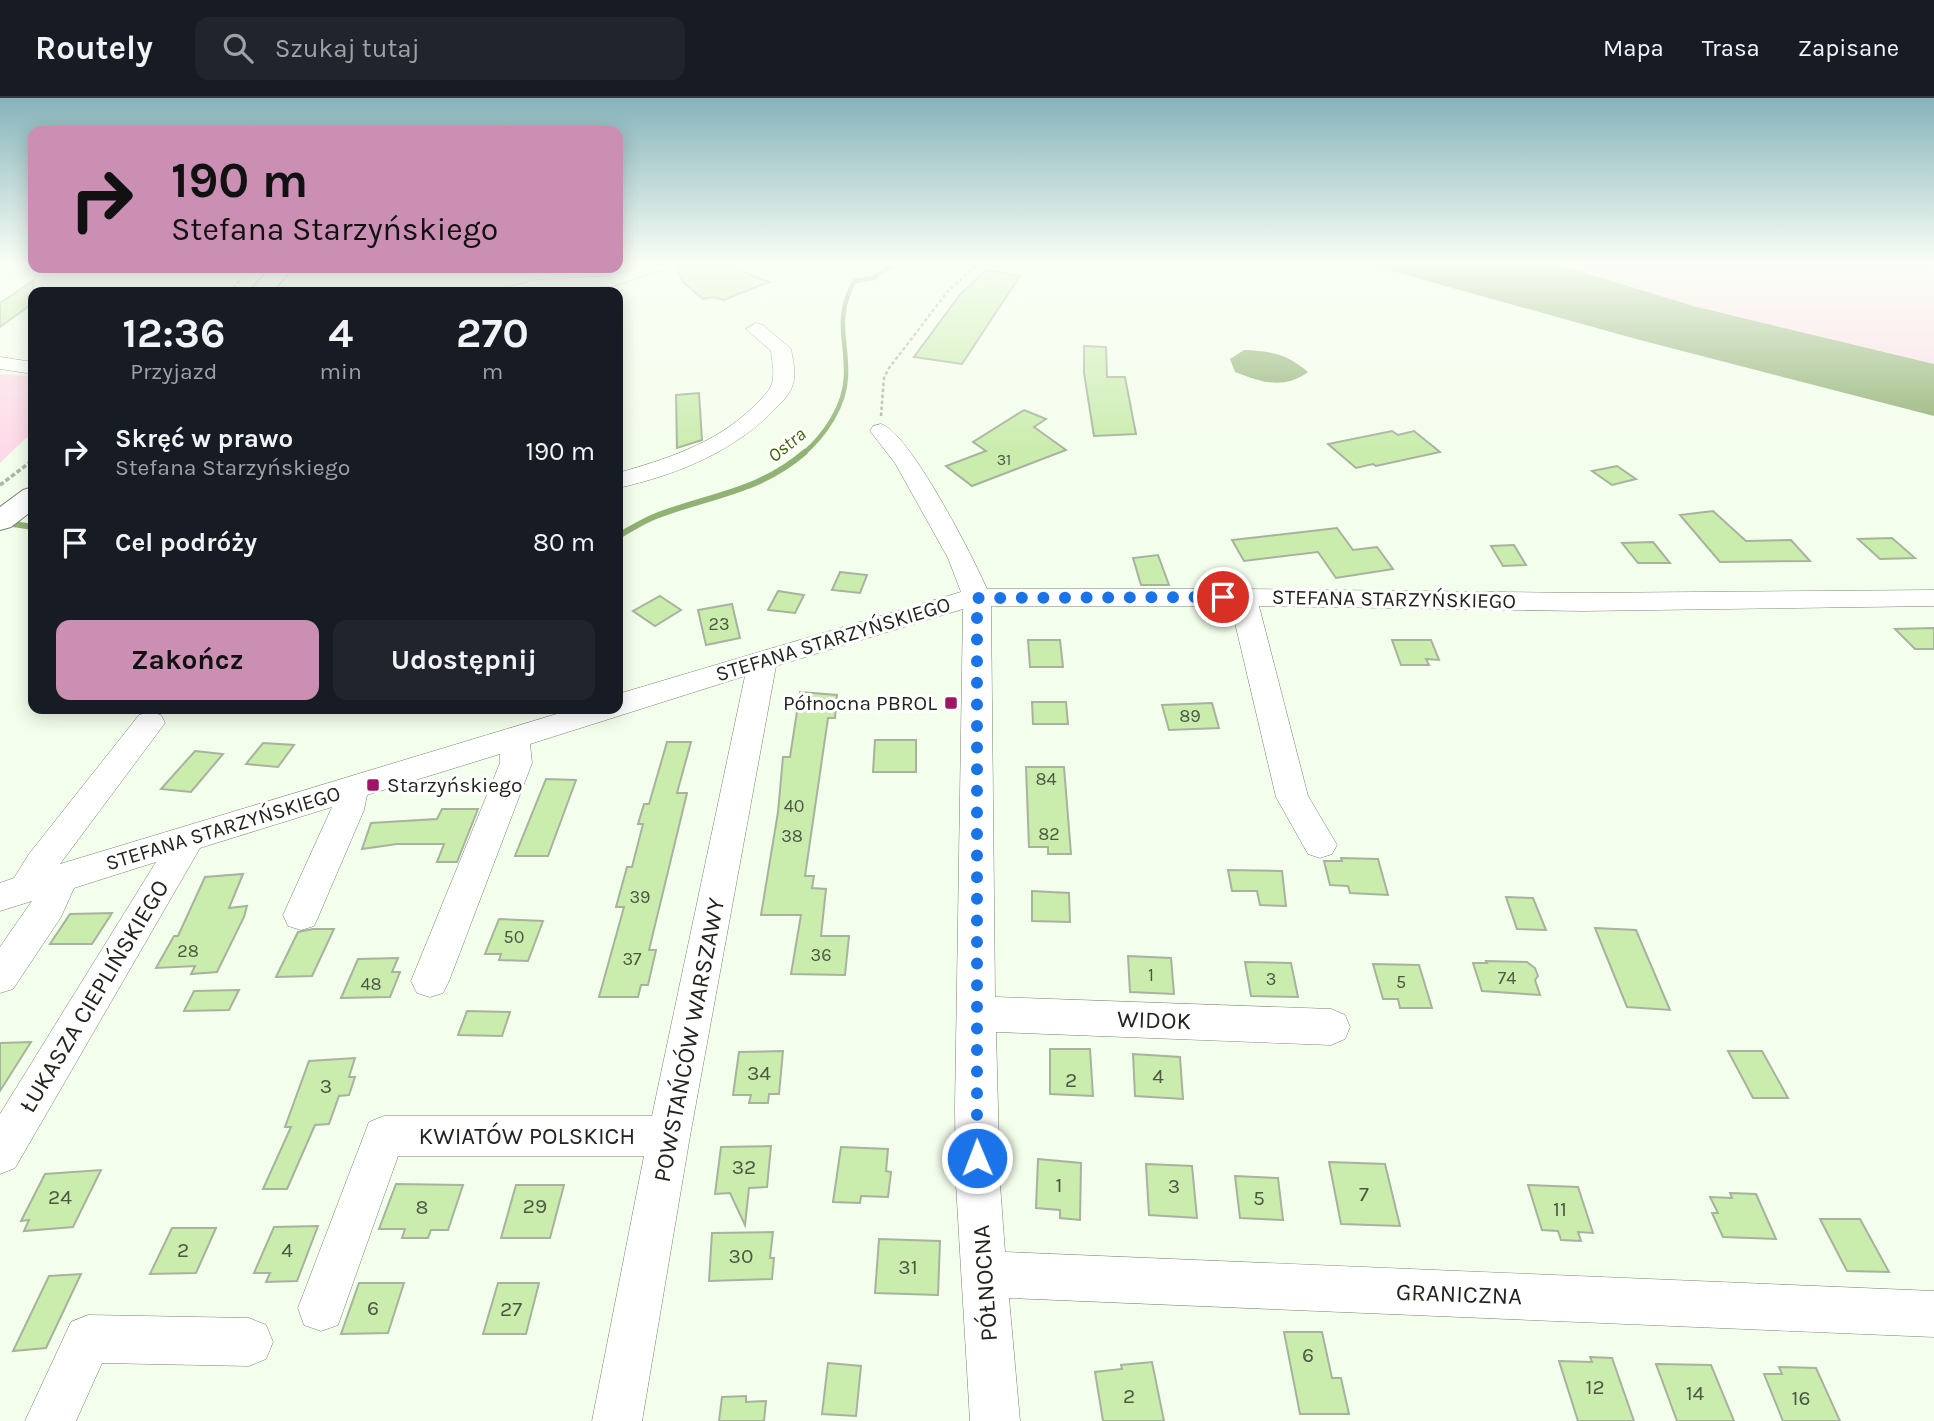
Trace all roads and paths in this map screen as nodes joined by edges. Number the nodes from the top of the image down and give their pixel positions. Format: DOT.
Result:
graph roads {
  1 [pos="921,327"];
  2 [pos="756,329"];
  3 [pos="0,363"];
  4 [pos="28,367"];
  5 [pos="881,431"];
  6 [pos="623,479"];
  7 [pos="17,480"];
  8 [pos="0,521"];
  9 [pos="1243,597"];
  10 [pos="977,598"];
  11 [pos="1934,598"];
  12 [pos="763,660"];
  13 [pos="623,703"];
  14 [pos="591,714"];
  15 [pos="150,723"];
  16 [pos="514,738"];
  17 [pos="353,787"];
  18 [pos="189,838"];
  19 [pos="1320,845"];
  20 [pos="61,878"];
  21 [pos="14,893"];
  22 [pos="301,915"];
  23 [pos="0,977"];
  24 [pos="430,981"];
  25 [pos="976,1014"];
  26 [pos="1331,1027"];
  27 [pos="669,1136"];
  28 [pos="0,1153"];
  29 [pos="985,1274"];
  30 [pos="321,1308"];
  31 [pos="1934,1314"];
  32 [pos="249,1342"];
  33 [pos="50,1421"];
  34 [pos="617,1421"];
  35 [pos="995,1421"];
  1 -- 5 [label="path"];
  2 -- 6 [label="street"];
  3 -- 4 [label="street"];
  5 -- 10 [label="street"];
  7 -- 8 [label="main road"];
  9 -- 10 [label="street, STEFANA STARZYŃSKIEGO"];
  9 -- 11 [label="street, STEFANA STARZYŃSKIEGO"];
  9 -- 19 [label="street"];
  10 -- 12 [label="street, STEFANA STARZYŃSKIEGO"];
  10 -- 25 [label="street, PÓŁNOCNA"];
  12 -- 13 [label="street, STEFANA STARZYŃSKIEGO"];
  12 -- 27 [label="street, POWSTAŃCÓW WARSZAWY"];
  14 -- 16 [label="street, STEFANA STARZYŃSKIEGO"];
  15 -- 21 [label="street"];
  16 -- 17 [label="street, STEFANA STARZYŃSKIEGO"];
  16 -- 24 [label="street"];
  17 -- 18 [label="street, STEFANA STARZYŃSKIEGO"];
  17 -- 22 [label="street"];
  18 -- 20 [label="street, STEFANA STARZYŃSKIEGO"];
  18 -- 28 [label="street, ŁUKASZA CIEPLIŃSKIEGO"];
  20 -- 21 [label="street, STEFANA STARZYŃSKIEGO"];
  20 -- 23 [label="street"];
  25 -- 26 [label="street, WIDOK"];
  25 -- 29 [label="street, PÓŁNOCNA"];
  27 -- 30 [label="street, KWIATÓW POLSKICH"];
  27 -- 34 [label="street, POWSTAŃCÓW WARSZAWY"];
  29 -- 31 [label="street, GRANICZNA"];
  29 -- 35 [label="street, PÓŁNOCNA"];
  32 -- 33 [label="street"];
}
